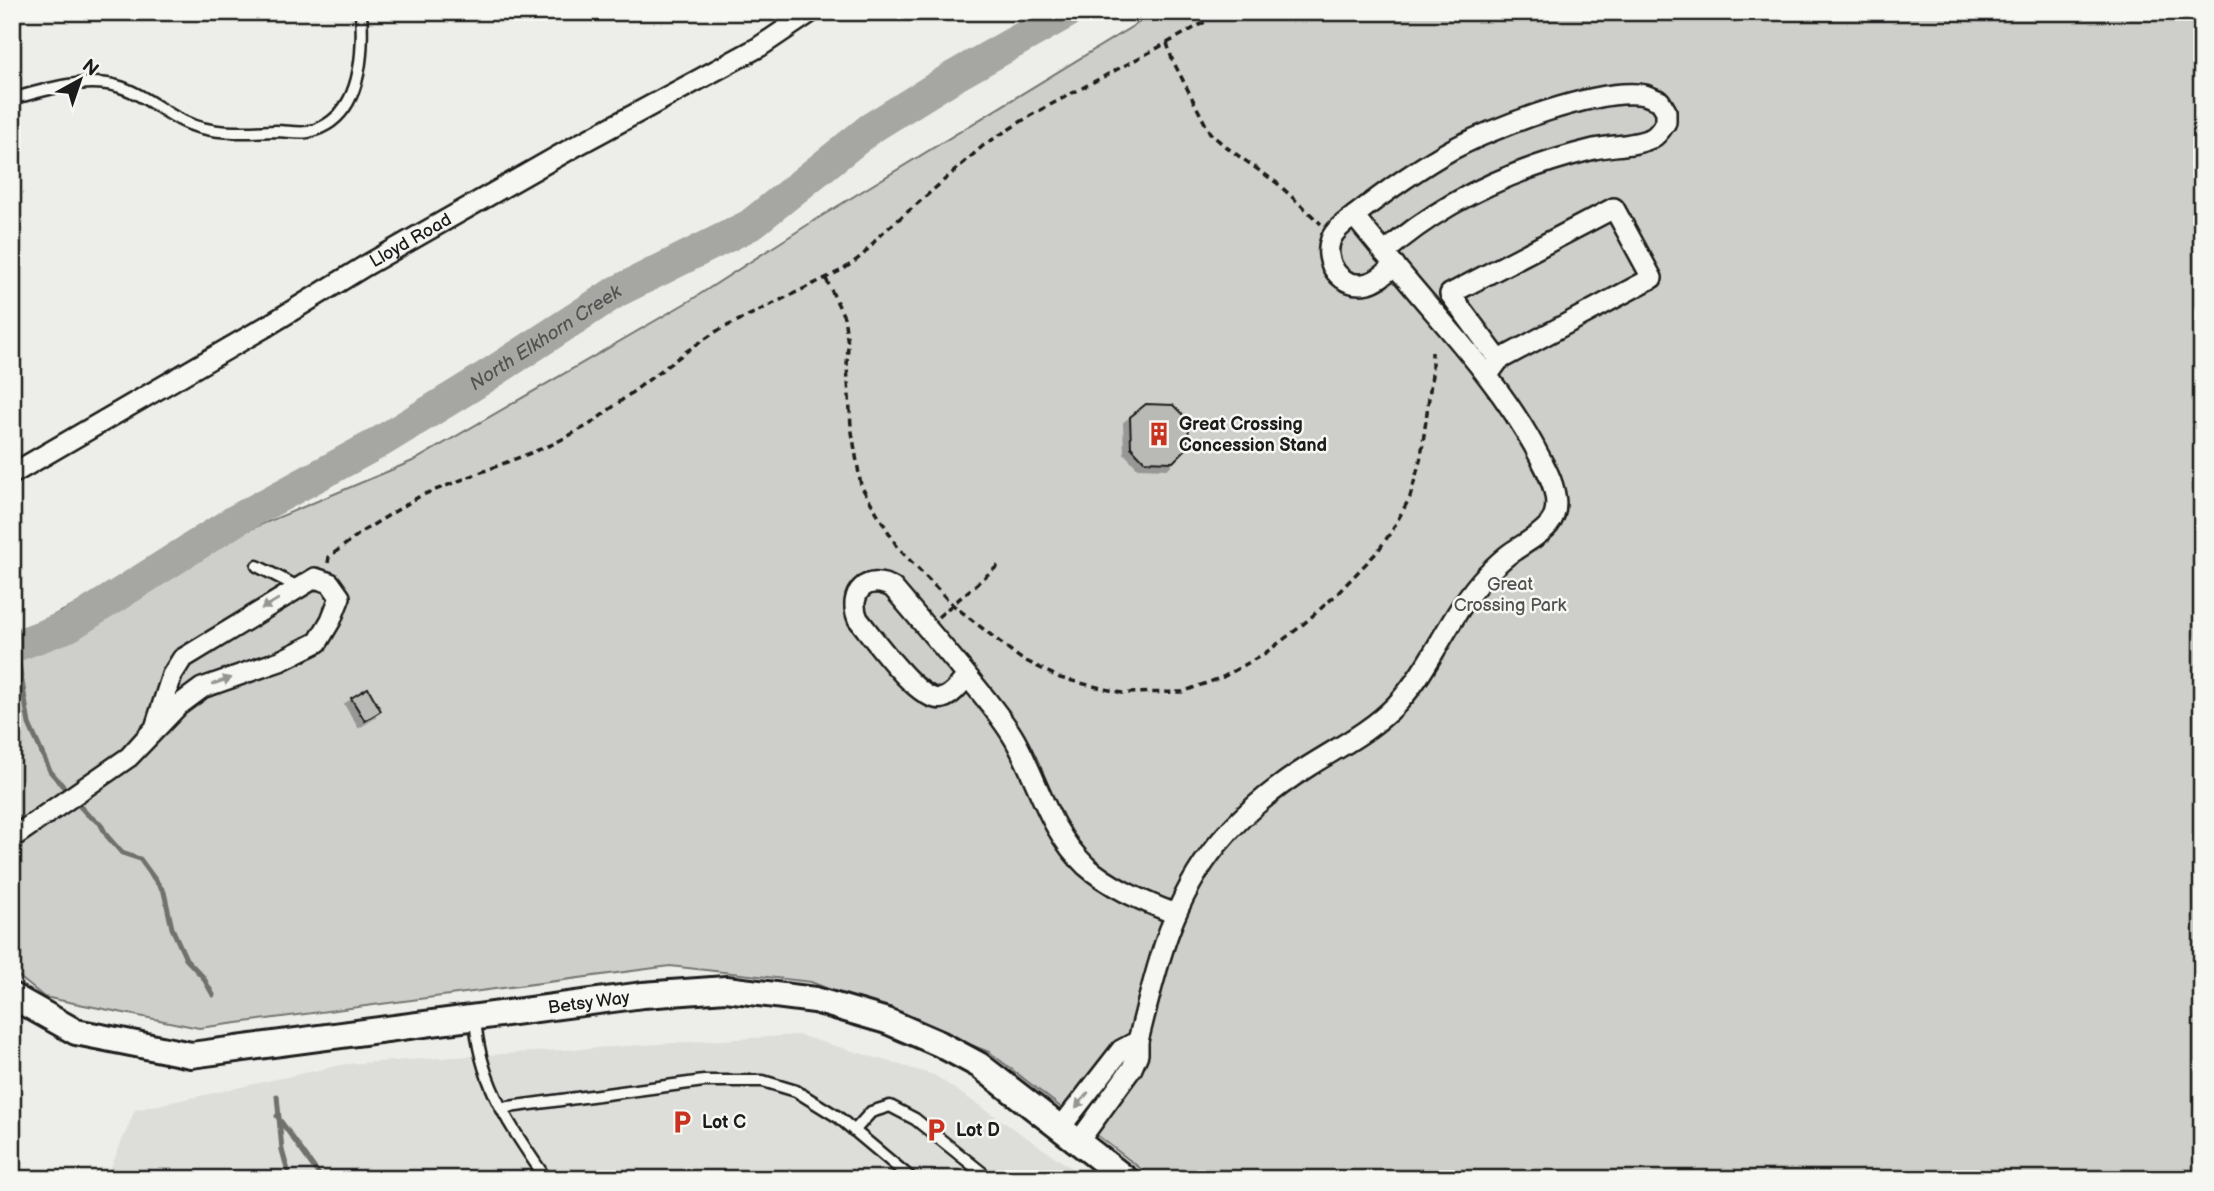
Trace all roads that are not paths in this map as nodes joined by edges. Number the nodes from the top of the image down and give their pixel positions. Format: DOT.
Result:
graph roads {
  1 [pos="362,12"];
  2 [pos="811,12"];
  3 [pos="12,99"];
  4 [pos="1354,216"];
  5 [pos="1390,259"];
  6 [pos="1493,368"];
  7 [pos="12,474"];
  8 [pos="257,566"];
  9 [pos="298,587"];
  10 [pos="967,676"];
  11 [pos="164,715"];
  12 [pos="12,838"];
  13 [pos="1175,915"];
  14 [pos="12,996"];
  15 [pos="475,1016"];
  16 [pos="501,1108"];
  17 [pos="854,1131"];
  18 [pos="1070,1134"];
  19 [pos="546,1179"];
  20 [pos="912,1179"];
  21 [pos="990,1179"];
  22 [pos="1126,1179"];
  1 -- 3 [label="lane"];
  2 -- 7 [label="street, Lloyd Road"];
  4 -- 5 [label="street"];
  4 -- 5 [label="street"];
  4 -- 5 [label="street"];
  5 -- 6 [label="street"];
  6 -- 6 [label="street"];
  6 -- 13 [label="street"];
  8 -- 9 [label="lane"];
  9 -- 11 [label="street, one-way"];
  11 -- 9 [label="street, one-way"];
  10 -- 10 [label="street"];
  10 -- 13 [label="street"];
  11 -- 12 [label="street"];
  13 -- 18 [label="street"];
  14 -- 15 [label="street, Betsy Way"];
  15 -- 16 [label="lane"];
  15 -- 18 [label="street, Betsy Way"];
  16 -- 17 [label="lane"];
  16 -- 19 [label="lane"];
  17 -- 20 [label="lane"];
  17 -- 21 [label="lane"];
  18 -- 22 [label="street, Betsy Way"];
}
